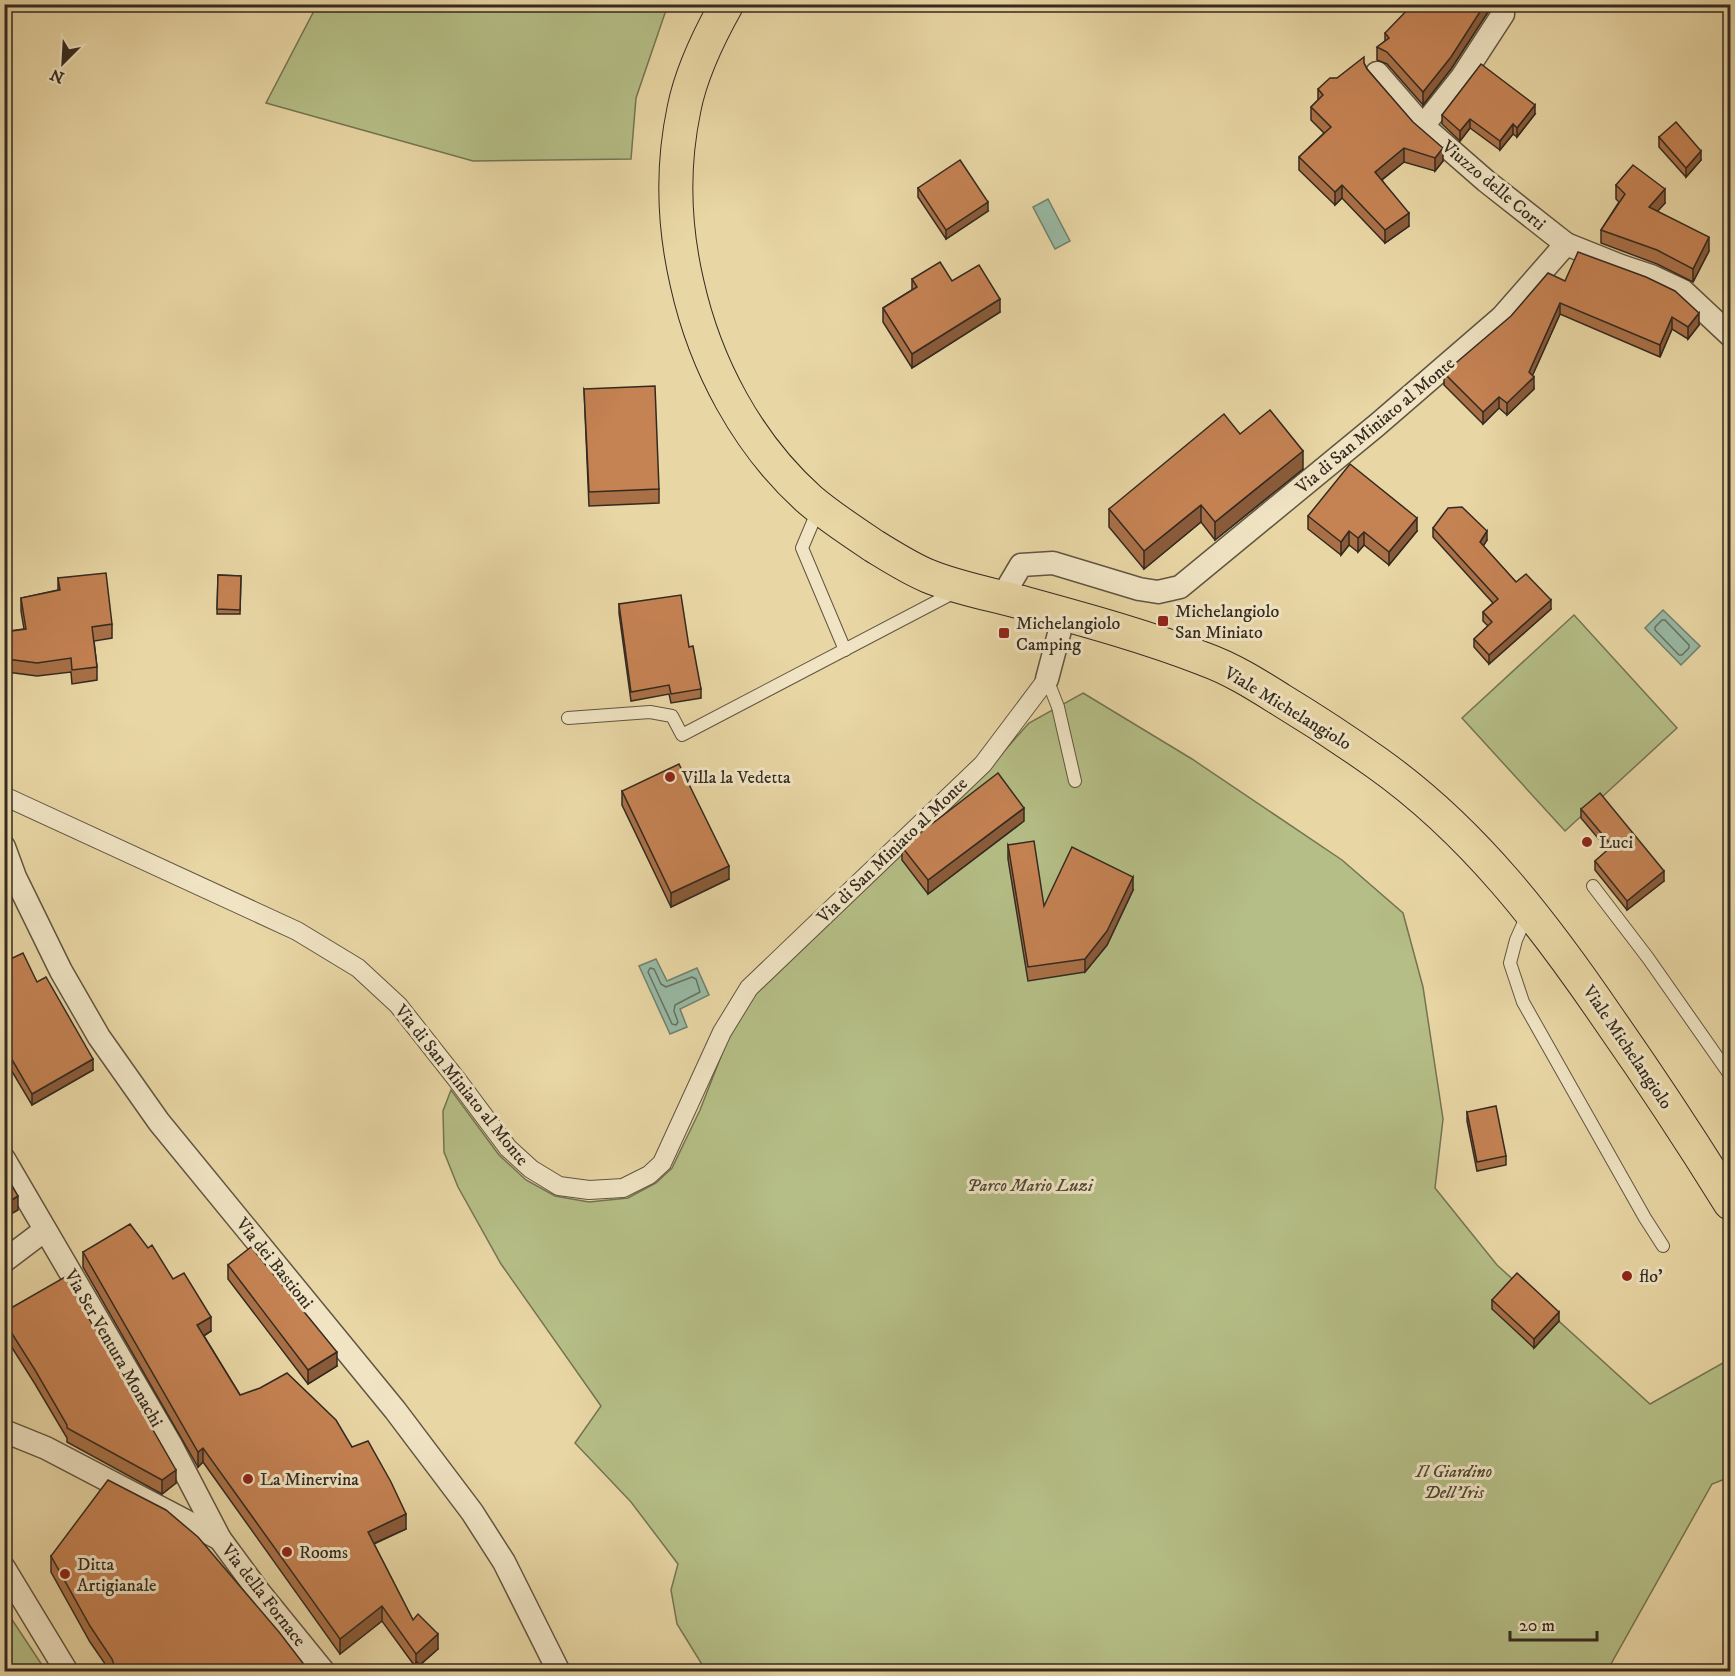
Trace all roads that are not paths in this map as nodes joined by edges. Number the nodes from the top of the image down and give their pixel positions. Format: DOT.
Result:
graph roads {
  1 [pos="727,4"];
  2 [pos="1503,14"];
  3 [pos="1377,73"];
  4 [pos="1424,126"];
  5 [pos="1566,244"];
  6 [pos="1731,335"];
  7 [pos="819,507"];
  8 [pos="964,587"];
  9 [pos="1002,597"];
  10 [pos="1064,615"];
  11 [pos="845,650"];
  12 [pos="1047,679"];
  13 [pos="568,718"];
  14 [pos="1075,781"];
  15 [pos="4,796"];
  16 [pos="4,847"];
  17 [pos="1593,886"];
  18 [pos="1530,909"];
  19 [pos="1731,1075"];
  20 [pos="4,1159"];
  21 [pos="1731,1203"];
  22 [pos="45,1230"];
  23 [pos="1663,1246"];
  24 [pos="4,1261"];
  25 [pos="4,1431"];
  26 [pos="220,1539"];
  27 [pos="4,1568"];
  28 [pos="67,1671"];
  29 [pos="324,1671"];
  30 [pos="559,1671"];
  1 -- 7 [label="main road, Viale Michelangiolo"];
  2 -- 4 [label="street"];
  3 -- 4 [label="street, Viuzzo delle Corti"];
  4 -- 5 [label="street, Viuzzo delle Corti"];
  5 -- 6 [label="street"];
  5 -- 9 [label="street, Via di San Miniato al Monte"];
  7 -- 8 [label="main road, Viale Michelangiolo"];
  7 -- 11 [label="lane"];
  8 -- 9 [label="main road, Viale Michelangiolo"];
  8 -- 11 [label="lane"];
  9 -- 10 [label="main road, Viale Michelangiolo"];
  10 -- 12 [label="street, Via di San Miniato al Monte"];
  10 -- 18 [label="main road, Viale Michelangiolo"];
  11 -- 13 [label="lane"];
  12 -- 14 [label="lane"];
  12 -- 15 [label="street, Via di San Miniato al Monte"];
  16 -- 30 [label="street, Via dei Bastioni"];
  17 -- 19 [label="lane"];
  18 -- 21 [label="main road, Viale Michelangiolo"];
  18 -- 23 [label="lane"];
  20 -- 22 [label="street, Via Ser Ventura Monachi"];
  22 -- 24 [label="street"];
  22 -- 26 [label="street, Via Ser Ventura Monachi"];
  25 -- 26 [label="street, Via della Fornace"];
  26 -- 29 [label="street, Via della Fornace"];
  27 -- 28 [label="street"];
}
